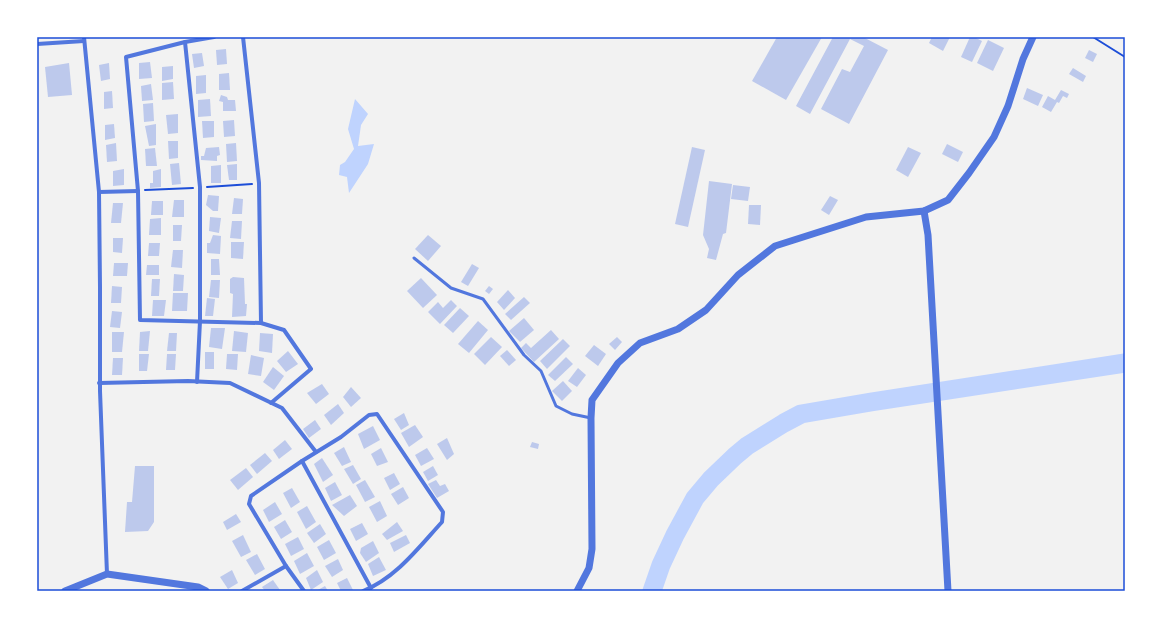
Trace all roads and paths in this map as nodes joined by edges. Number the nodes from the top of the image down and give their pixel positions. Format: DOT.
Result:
graph roads {
  1 [pos="214,37"];
  2 [pos="243,37"];
  3 [pos="1033,37"];
  4 [pos="1093,37"];
  5 [pos="84,39"];
  6 [pos="185,42"];
  7 [pos="37,44"];
  8 [pos="1125,57"];
  9 [pos="138,191"];
  10 [pos="99,192"];
  11 [pos="924,211"];
  12 [pos="414,258"];
  13 [pos="200,321"];
  14 [pos="261,323"];
  15 [pos="197,382"];
  16 [pos="99,383"];
  17 [pos="271,403"];
  18 [pos="591,418"];
  19 [pos="316,452"];
  20 [pos="302,461"];
  21 [pos="286,566"];
  22 [pos="107,574"];
  23 [pos="371,588"];
  24 [pos="66,591"];
  25 [pos="206,591"];
  26 [pos="242,591"];
  27 [pos="304,591"];
  28 [pos="363,591"];
  29 [pos="577,591"];
  30 [pos="948,591"];
  1 -- 6 [label="street"];
  2 -- 14 [label="street"];
  3 -- 11 [label="street"];
  4 -- 8 [label="path"];
  5 -- 7 [label="street"];
  5 -- 10 [label="street"];
  6 -- 9 [label="street"];
  6 -- 13 [label="street"];
  9 -- 10 [label="street"];
  9 -- 13 [label="street"];
  10 -- 16 [label="street"];
  11 -- 18 [label="street"];
  11 -- 30 [label="street"];
  12 -- 18 [label="lane"];
  13 -- 14 [label="street"];
  13 -- 15 [label="street"];
  14 -- 17 [label="street"];
  15 -- 16 [label="street"];
  15 -- 17 [label="street"];
  16 -- 22 [label="street"];
  17 -- 19 [label="street"];
  18 -- 29 [label="street"];
  19 -- 20 [label="street"];
  19 -- 23 [label="street"];
  20 -- 21 [label="street"];
  20 -- 23 [label="street"];
  21 -- 26 [label="street"];
  21 -- 27 [label="street"];
  22 -- 24 [label="street"];
  22 -- 25 [label="street"];
  23 -- 28 [label="street"];
}
